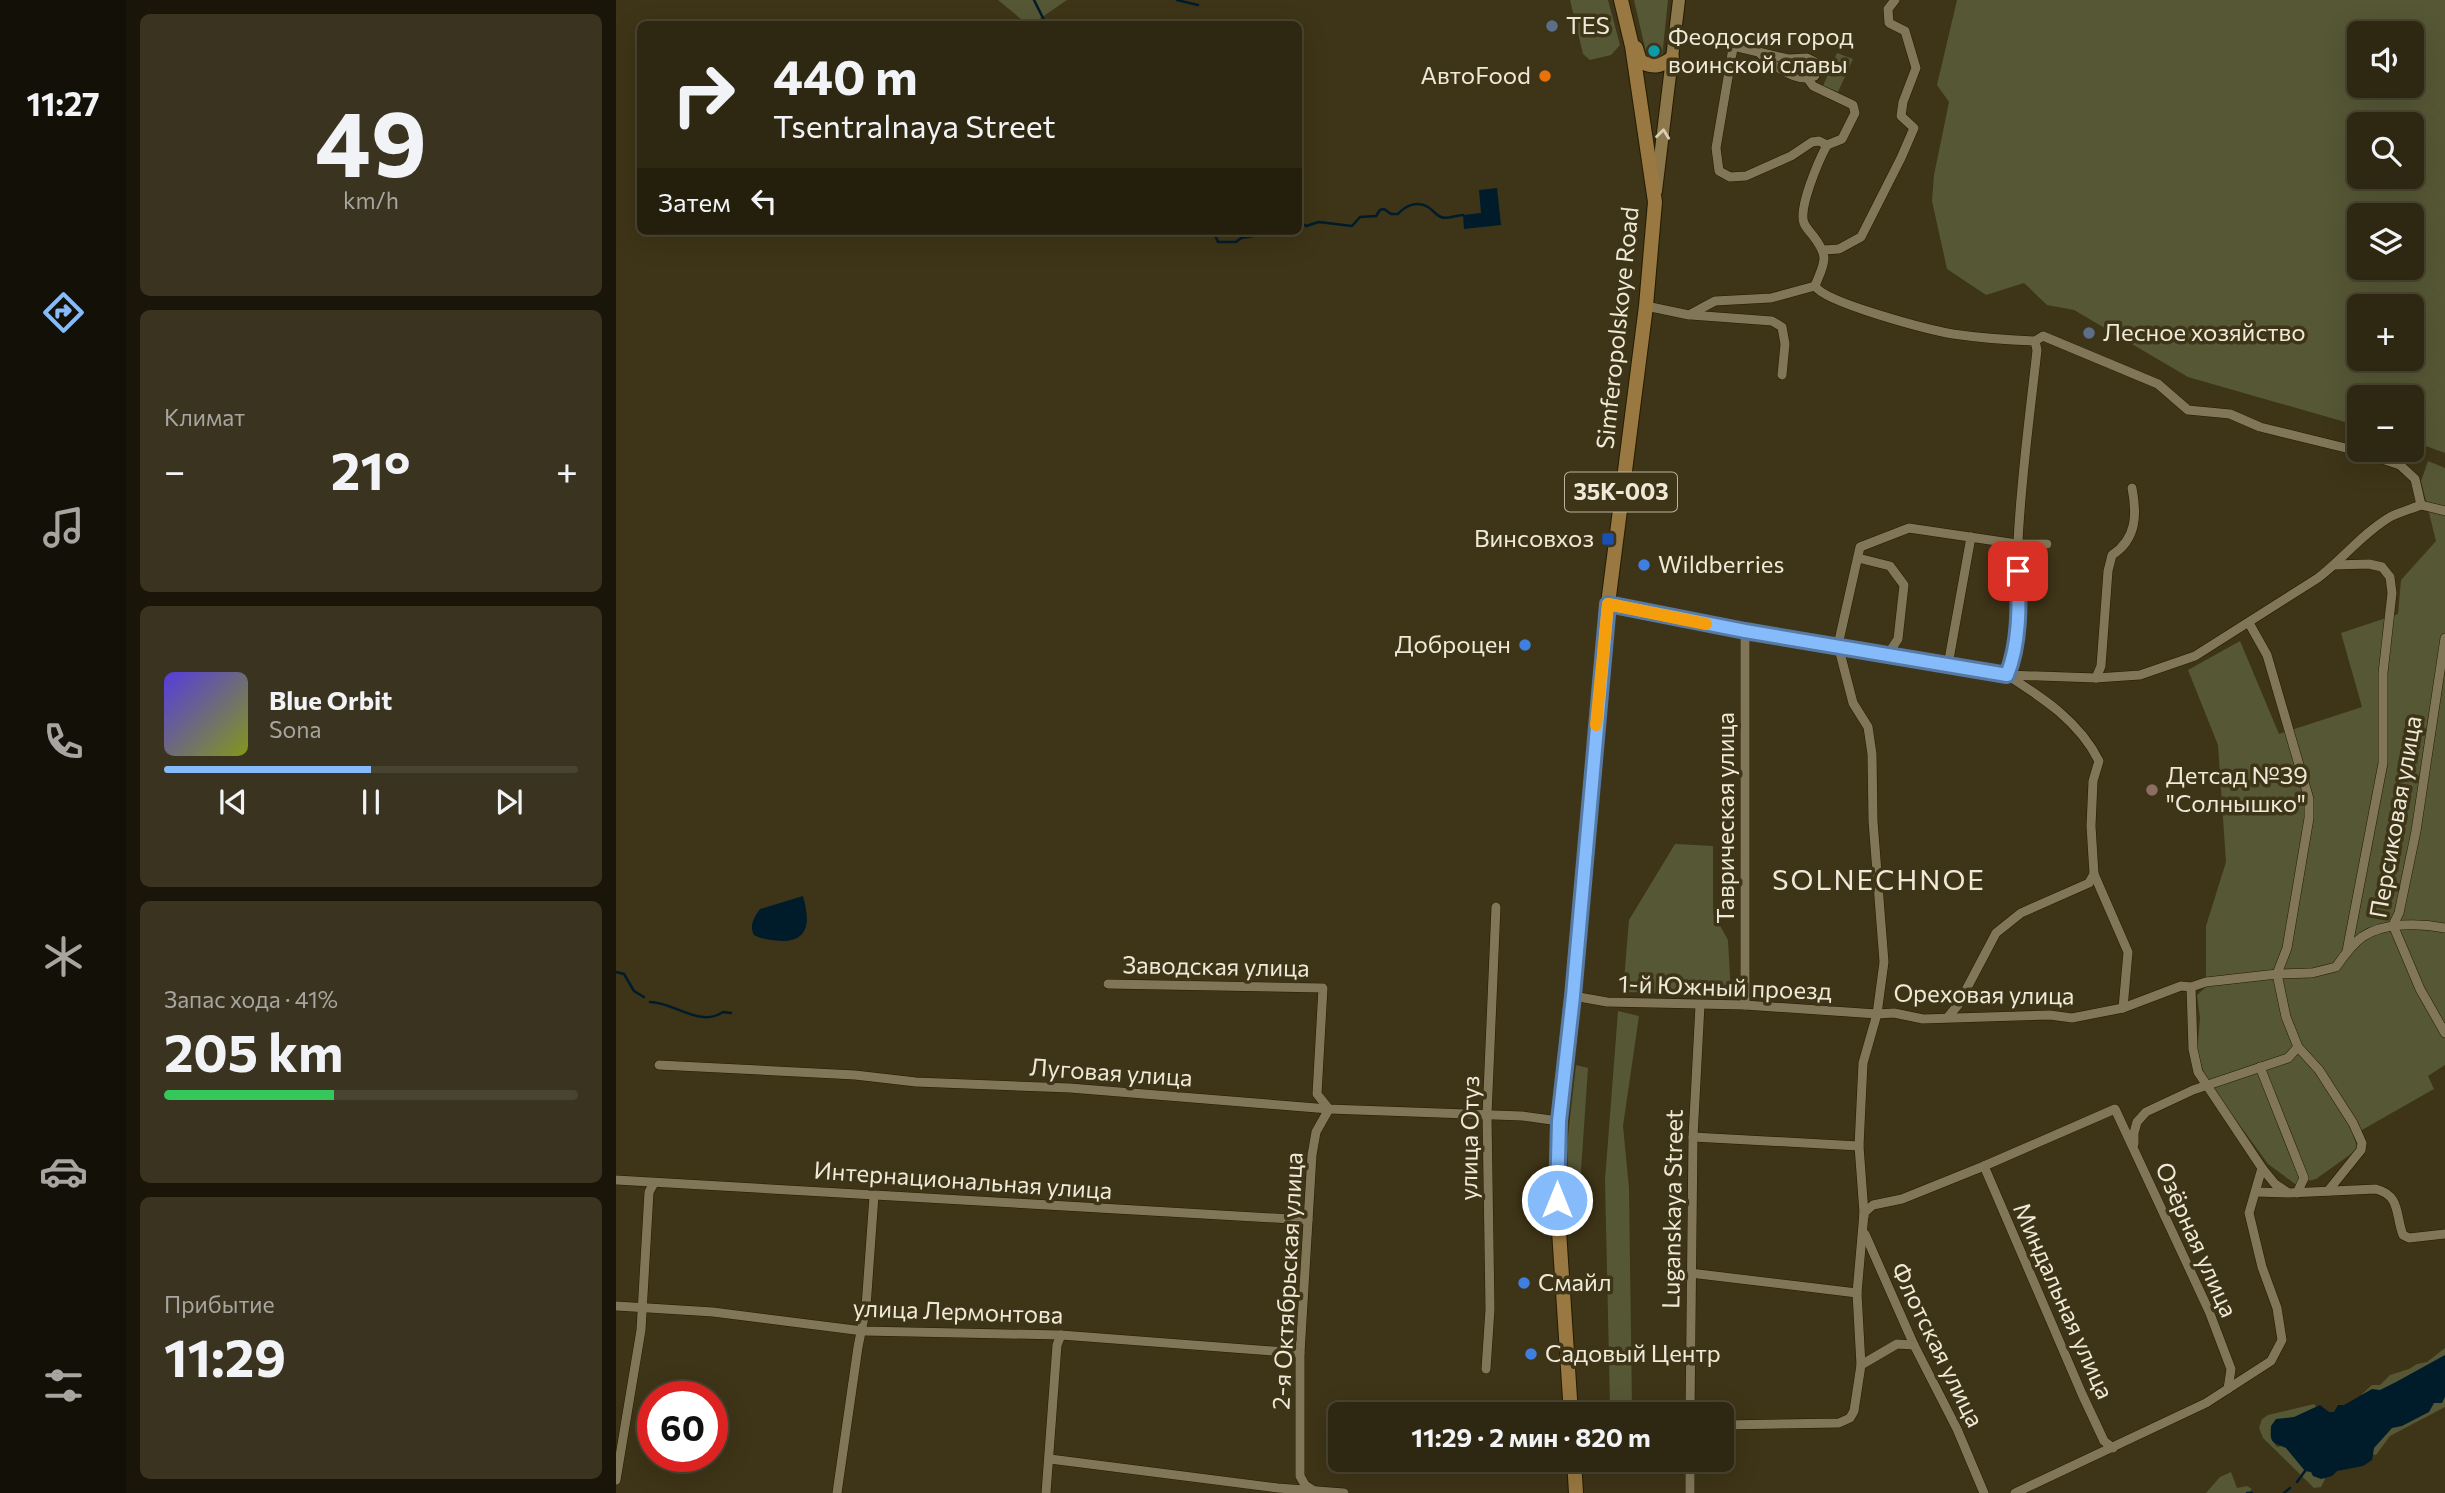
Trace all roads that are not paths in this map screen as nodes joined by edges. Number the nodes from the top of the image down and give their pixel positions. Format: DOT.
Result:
graph roads {
  1 [pos="1622,0"];
  2 [pos="1679,0"];
  3 [pos="1895,0"];
  4 [pos="1675,35"];
  5 [pos="1729,45"];
  6 [pos="1632,46"];
  7 [pos="1756,50"];
  8 [pos="1672,58"];
  9 [pos="1808,79"];
  10 [pos="1827,145"];
  11 [pos="1655,202"];
  12 [pos="1824,250"];
  13 [pos="1815,286"];
  14 [pos="1646,306"];
  15 [pos="1689,315"];
  16 [pos="2035,341"];
  17 [pos="1782,375"];
  18 [pos="2132,488"];
  19 [pos="2421,505"];
  20 [pos="2445,511"];
  21 [pos="1971,537"];
  22 [pos="2017,544"];
  23 [pos="2047,544"];
  24 [pos="1858,558"];
  25 [pos="2334,565"];
  26 [pos="1608,604"];
  27 [pos="2249,623"];
  28 [pos="1745,631"];
  29 [pos="2445,638"];
  30 [pos="1838,645"];
  31 [pos="1888,654"];
  32 [pos="1948,664"];
  33 [pos="2007,675"];
  34 [pos="2096,678"];
  35 [pos="2094,874"];
  36 [pos="1496,907"];
  37 [pos="2393,925"];
  38 [pos="2445,928"];
  39 [pos="2347,951"];
  40 [pos="2277,974"];
  41 [pos="1108,984"];
  42 [pos="2192,987"];
  43 [pos="1573,996"];
  44 [pos="1700,1005"];
  45 [pos="1745,1005"];
  46 [pos="2123,1008"];
  47 [pos="1877,1014"];
  48 [pos="1948,1017"];
  49 [pos="2445,1033"];
  50 [pos="2298,1047"];
  51 [pos="659,1065"];
  52 [pos="2260,1067"];
  53 [pos="2207,1085"];
  54 [pos="1329,1109"];
  55 [pos="1487,1115"];
  56 [pos="1559,1121"];
  57 [pos="1693,1137"];
  58 [pos="1859,1146"];
  59 [pos="2134,1149"];
  60 [pos="1984,1167"];
  61 [pos="2262,1168"];
  62 [pos="616,1180"];
  63 [pos="654,1183"];
  64 [pos="2328,1191"];
  65 [pos="2256,1192"];
  66 [pos="2293,1193"];
  67 [pos="874,1196"];
  68 [pos="1864,1213"];
  69 [pos="1308,1220"];
  70 [pos="2445,1234"];
  71 [pos="1690,1273"];
  72 [pos="1857,1293"];
  73 [pos="616,1306"];
  74 [pos="643,1307"];
  75 [pos="863,1331"];
  76 [pos="1061,1335"];
  77 [pos="1914,1345"];
  78 [pos="1300,1353"];
  79 [pos="1861,1365"];
  80 [pos="1486,1369"];
  81 [pos="2228,1389"];
  82 [pos="1570,1402"];
  83 [pos="1689,1402"];
  84 [pos="1734,1425"];
  85 [pos="2113,1448"];
  86 [pos="1050,1459"];
  87 [pos="1575,1472"];
  88 [pos="1690,1472"];
  89 [pos="616,1480"];
  90 [pos="1278,1490"];
  91 [pos="1316,1492"];
  92 [pos="837,1493"];
  93 [pos="1046,1493"];
  94 [pos="1344,1493"];
  95 [pos="1576,1493"];
  96 [pos="1690,1493"];
  97 [pos="1984,1493"];
  98 [pos="2015,1493"];
  1 -- 6 [label="main road, 35К-003"];
  2 -- 4 [label="main road, Simferopolskoye Road"];
  3 -- 12 [label="street"];
  4 -- 5 [label="street"];
  4 -- 8 [label="main road, Simferopolskoye Road"];
  5 -- 7 [label="street"];
  5 -- 10 [label="street"];
  6 -- 8 [label="main road"];
  6 -- 11 [label="main road, 35К-003"];
  7 -- 9 [label="street"];
  7 -- 9 [label="street"];
  11 -- 8 [label="main road, Simferopolskoye Road, one-way"];
  9 -- 10 [label="street"];
  10 -- 12 [label="street"];
  11 -- 14 [label="main road, Simferopolskoye Road / 35К-003"];
  12 -- 13 [label="street"];
  13 -- 15 [label="street"];
  13 -- 16 [label="street"];
  14 -- 15 [label="street"];
  14 -- 26 [label="main road, Simferopolskoye Road / 35К-003"];
  15 -- 17 [label="street"];
  16 -- 19 [label="street"];
  16 -- 22 [label="street"];
  18 -- 34 [label="street"];
  19 -- 20 [label="street"];
  19 -- 25 [label="street"];
  21 -- 22 [label="street"];
  21 -- 24 [label="street"];
  21 -- 32 [label="street"];
  22 -- 23 [label="street"];
  22 -- 33 [label="street"];
  24 -- 30 [label="street"];
  24 -- 31 [label="street"];
  25 -- 27 [label="street"];
  25 -- 39 [label="street"];
  26 -- 28 [label="street"];
  26 -- 43 [label="main road, Simferopolskoye Road / 35К-003"];
  27 -- 34 [label="street"];
  27 -- 40 [label="street"];
  28 -- 30 [label="street"];
  28 -- 45 [label="street, Таврическая улица"];
  29 -- 37 [label="street, Персиковая улица"];
  30 -- 31 [label="street"];
  30 -- 47 [label="street"];
  31 -- 32 [label="street"];
  32 -- 33 [label="street"];
  33 -- 34 [label="street"];
  33 -- 35 [label="street"];
  35 -- 46 [label="street"];
  35 -- 48 [label="street"];
  36 -- 55 [label="street, улица Отуз"];
  37 -- 38 [label="street, Ореховая улица"];
  37 -- 39 [label="street, Ореховая улица"];
  37 -- 49 [label="street, Персиковая улица"];
  39 -- 40 [label="street, Ореховая улица"];
  40 -- 42 [label="street, Ореховая улица"];
  40 -- 50 [label="street"];
  41 -- 54 [label="street, Заводская улица"];
  42 -- 46 [label="street, Ореховая улица"];
  42 -- 53 [label="street"];
  43 -- 44 [label="street, 1-й Южный проезд"];
  43 -- 56 [label="main road, Simferopolskoye Road / 35К-003"];
  44 -- 45 [label="street, 1-й Южный проезд"];
  44 -- 57 [label="street, Luganskaya Street"];
  45 -- 47 [label="street, 1-й Южный проезд"];
  46 -- 48 [label="street, Ореховая улица"];
  47 -- 48 [label="street, Ореховая улица"];
  47 -- 58 [label="street"];
  50 -- 52 [label="street"];
  50 -- 64 [label="street"];
  51 -- 54 [label="street, Луговая улица"];
  52 -- 53 [label="street"];
  52 -- 66 [label="street"];
  53 -- 59 [label="street"];
  53 -- 61 [label="street"];
  54 -- 55 [label="street, Луговая улица"];
  54 -- 69 [label="street, 2-я Октябрьская улица"];
  55 -- 56 [label="street, Луговая улица"];
  55 -- 80 [label="street, улица Отуз"];
  56 -- 82 [label="main road, Simferopolskoye Road / 35К-003"];
  57 -- 58 [label="street"];
  57 -- 71 [label="street, Luganskaya Street"];
  58 -- 68 [label="street"];
  59 -- 60 [label="street, Озёрная улица"];
  59 -- 81 [label="street, Озёрная улица"];
  60 -- 68 [label="street"];
  60 -- 85 [label="street, Миндальная улица"];
  61 -- 65 [label="street"];
  61 -- 66 [label="street"];
  62 -- 63 [label="street, Интернациональная улица"];
  63 -- 67 [label="street, Интернациональная улица"];
  63 -- 74 [label="street"];
  64 -- 66 [label="street"];
  64 -- 70 [label="street"];
  65 -- 66 [label="street"];
  65 -- 81 [label="street"];
  67 -- 69 [label="street, Интернациональная улица"];
  67 -- 75 [label="street"];
  68 -- 72 [label="street"];
  68 -- 77 [label="street, Флотская улица"];
  69 -- 78 [label="street, 2-я Октябрьская улица"];
  71 -- 72 [label="street"];
  71 -- 83 [label="street, Luganskaya Street"];
  72 -- 79 [label="street"];
  73 -- 74 [label="street, улица Лермонтова"];
  74 -- 75 [label="street, улица Лермонтова"];
  74 -- 89 [label="street"];
  75 -- 76 [label="street, улица Лермонтова"];
  75 -- 92 [label="street"];
  76 -- 78 [label="street, улица Лермонтова"];
  76 -- 86 [label="street"];
  77 -- 79 [label="street"];
  77 -- 97 [label="street, Флотская улица"];
  78 -- 91 [label="street, 2-я Октябрьская улица"];
  79 -- 84 [label="street"];
  81 -- 85 [label="street"];
  85 -- 98 [label="street"];
  86 -- 90 [label="street"];
  86 -- 93 [label="street"];
  87 -- 95 [label="main road"];
  88 -- 96 [label="street"];
  90 -- 91 [label="street"];
  91 -- 94 [label="street"];
}
